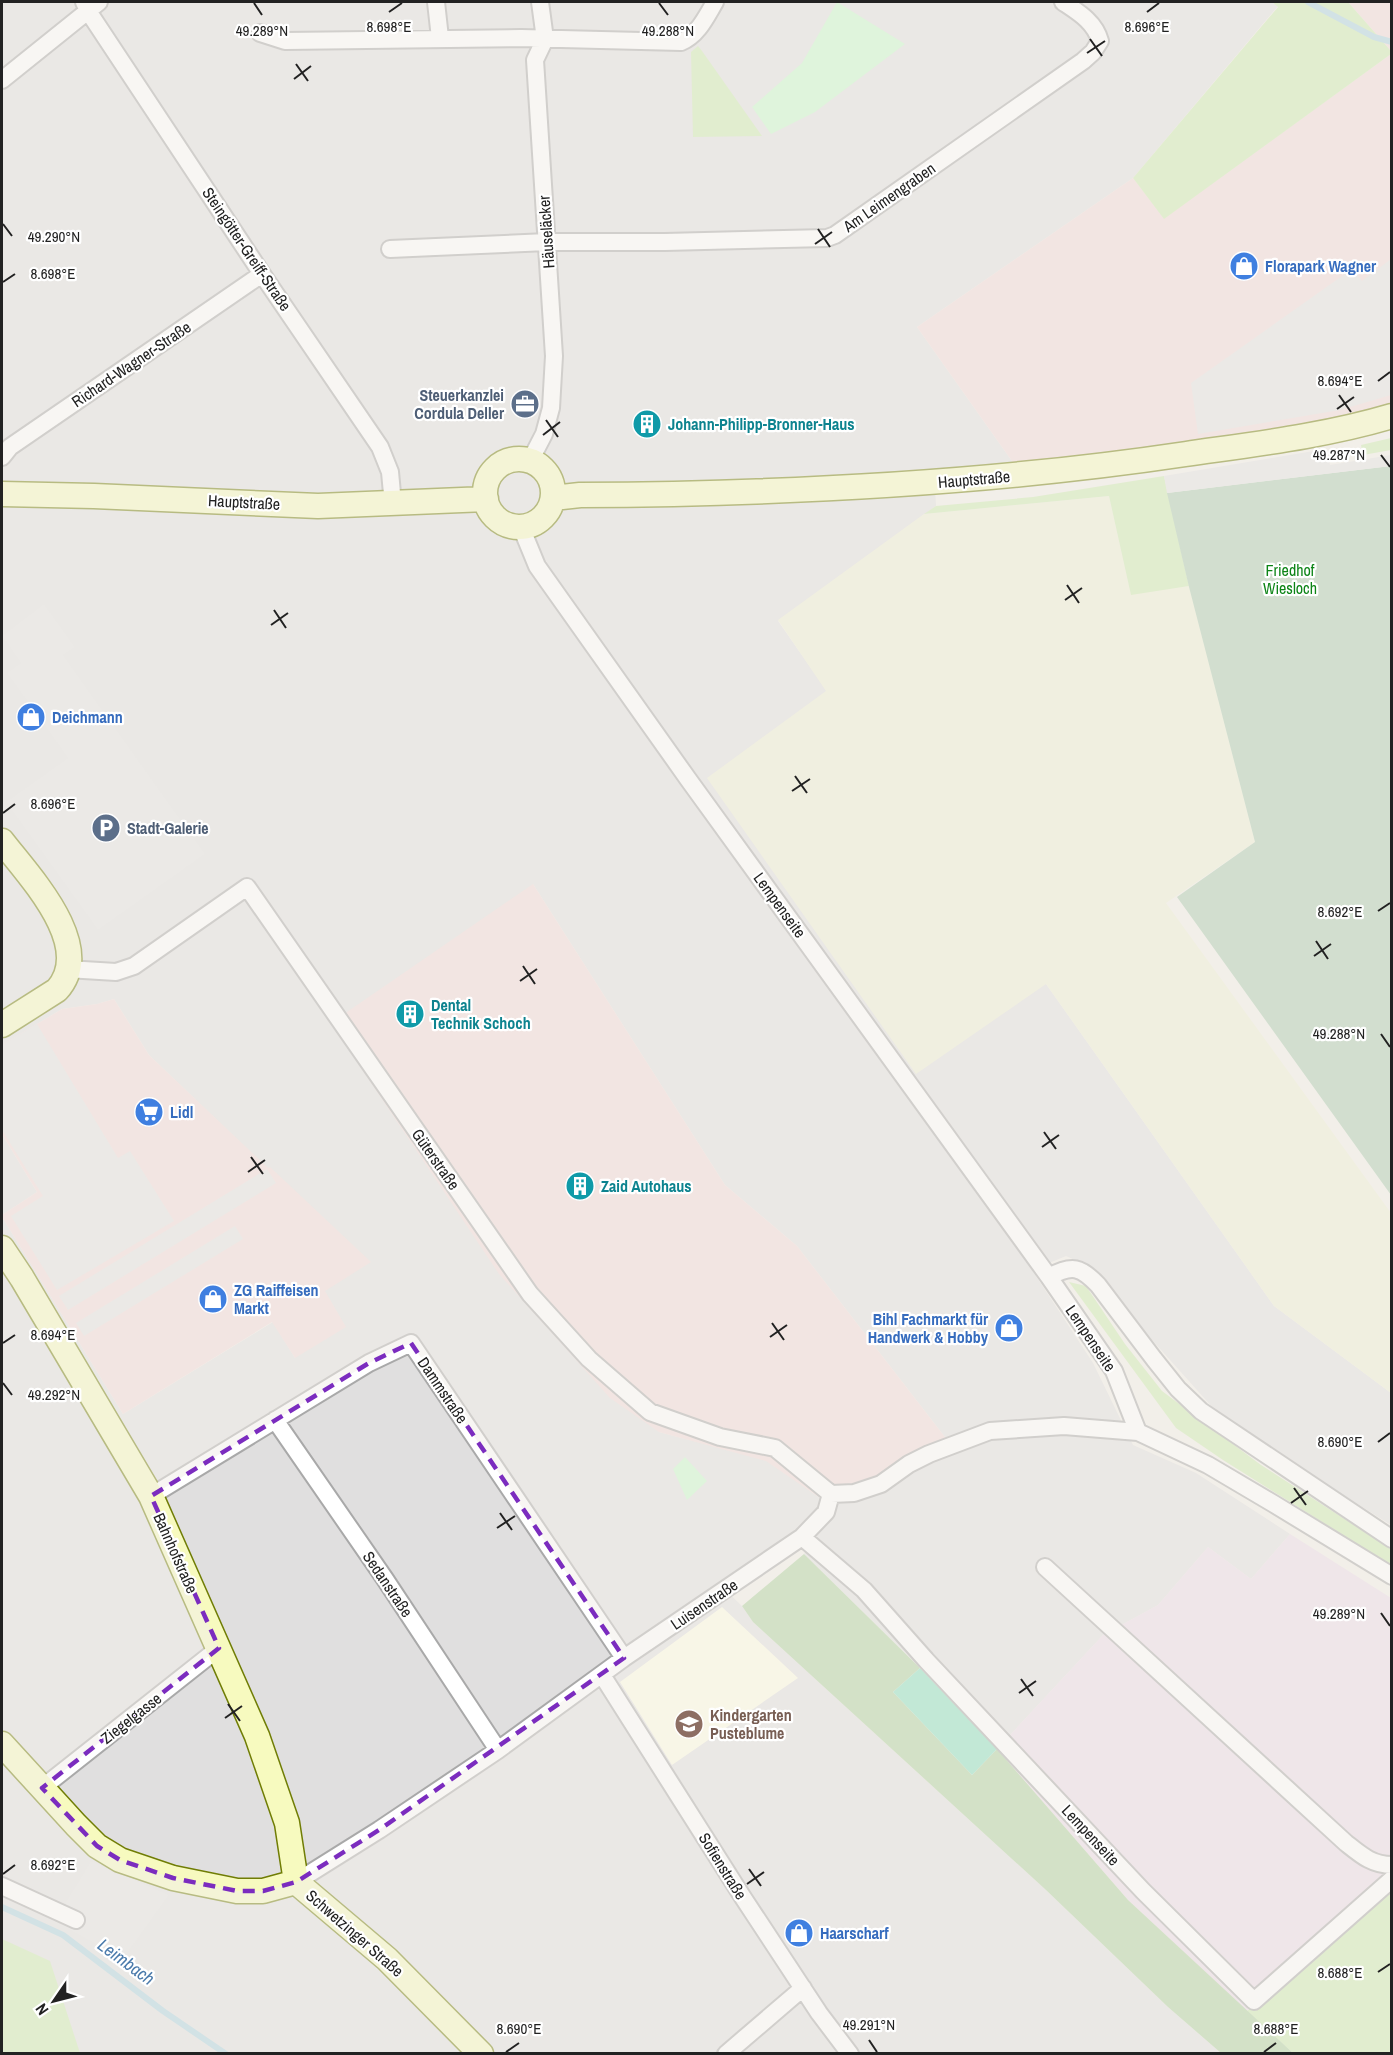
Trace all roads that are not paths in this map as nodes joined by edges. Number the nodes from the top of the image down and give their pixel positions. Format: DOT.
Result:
graph roads {
  1 [pos="435,2"];
  2 [pos="540,2"];
  3 [pos="715,2"];
  4 [pos="1063,2"];
  5 [pos="90,4"];
  6 [pos="260,33"];
  7 [pos="440,38"];
  8 [pos="545,39"];
  9 [pos="2,80"];
  10 [pos="547,242"];
  11 [pos="390,249"];
  12 [pos="262,274"];
  13 [pos="1392,416"];
  14 [pos="2,457"];
  15 [pos="530,461"];
  16 [pos="2,494"];
  17 [pos="553,498"];
  18 [pos="486,499"];
  19 [pos="393,504"];
  20 [pos="521,527"];
  21 [pos="2,841"];
  22 [pos="67,969"];
  23 [pos="2,1025"];
  24 [pos="2,1248"];
  25 [pos="1049,1277"];
  26 [pos="275,1420"];
  27 [pos="1138,1432"];
  28 [pos="831,1494"];
  29 [pos="151,1496"];
  30 [pos="802,1537"];
  31 [pos="1392,1539"];
  32 [pos="1045,1567"];
  33 [pos="1392,1576"];
  34 [pos="219,1648"];
  35 [pos="624,1658"];
  36 [pos="602,1675"];
  37 [pos="2,1744"];
  38 [pos="498,1750"];
  39 [pos="42,1788"];
  40 [pos="1392,1865"];
  41 [pos="1392,1879"];
  42 [pos="296,1882"];
  43 [pos="2,1887"];
  44 [pos="76,1920"];
  45 [pos="802,1988"];
  46 [pos="481,2054"];
  47 [pos="726,2054"];
  48 [pos="850,2054"];
  1 -- 7 [label="street"];
  2 -- 8 [label="street, Häuseläcker"];
  3 -- 8 [label="street"];
  4 -- 10 [label="street, Am Leimengraben"];
  5 -- 9 [label="street"];
  5 -- 12 [label="street, Steingötter-Greiff-Straße"];
  6 -- 7 [label="street"];
  7 -- 8 [label="street"];
  8 -- 10 [label="street, Häuseläcker"];
  10 -- 11 [label="street, Am Leimengraben"];
  10 -- 15 [label="street, Häuseläcker"];
  12 -- 14 [label="street, Richard-Wagner-Straße"];
  12 -- 19 [label="street, Steingötter-Greiff-Straße"];
  13 -- 17 [label="street, Hauptstraße"];
  15 -- 17 [label="street"];
  15 -- 18 [label="street"];
  16 -- 19 [label="street, Hauptstraße"];
  17 -- 20 [label="street"];
  18 -- 19 [label="street, Hauptstraße"];
  18 -- 20 [label="street"];
  20 -- 25 [label="street, Lempenseite"];
  21 -- 22 [label="street"];
  22 -- 23 [label="street"];
  22 -- 28 [label="street, Güterstraße"];
  24 -- 29 [label="street, Bahnhofstraße"];
  25 -- 27 [label="street, Lempenseite"];
  25 -- 31 [label="street"];
  26 -- 29 [label="street, Dammstraße"];
  26 -- 35 [label="street, Dammstraße"];
  26 -- 38 [label="street, Sedanstraße"];
  27 -- 28 [label="street"];
  27 -- 33 [label="street"];
  28 -- 30 [label="street, Luisenstraße"];
  29 -- 34 [label="street, Bahnhofstraße"];
  30 -- 35 [label="street, Luisenstraße"];
  30 -- 41 [label="street, Lempenseite"];
  32 -- 40 [label="street"];
  34 -- 39 [label="street, Ziegelgasse"];
  34 -- 42 [label="street, Bahnhofstraße"];
  35 -- 36 [label="street, Luisenstraße"];
  36 -- 38 [label="street, Luisenstraße"];
  36 -- 45 [label="street, Sofienstraße"];
  37 -- 39 [label="street, Schwetzinger Straße"];
  38 -- 42 [label="street, Luisenstraße"];
  39 -- 42 [label="street, Schwetzinger Straße"];
  42 -- 46 [label="street, Schwetzinger Straße"];
  43 -- 44 [label="street"];
  45 -- 47 [label="street"];
  45 -- 48 [label="street, Sofienstraße"];
}
